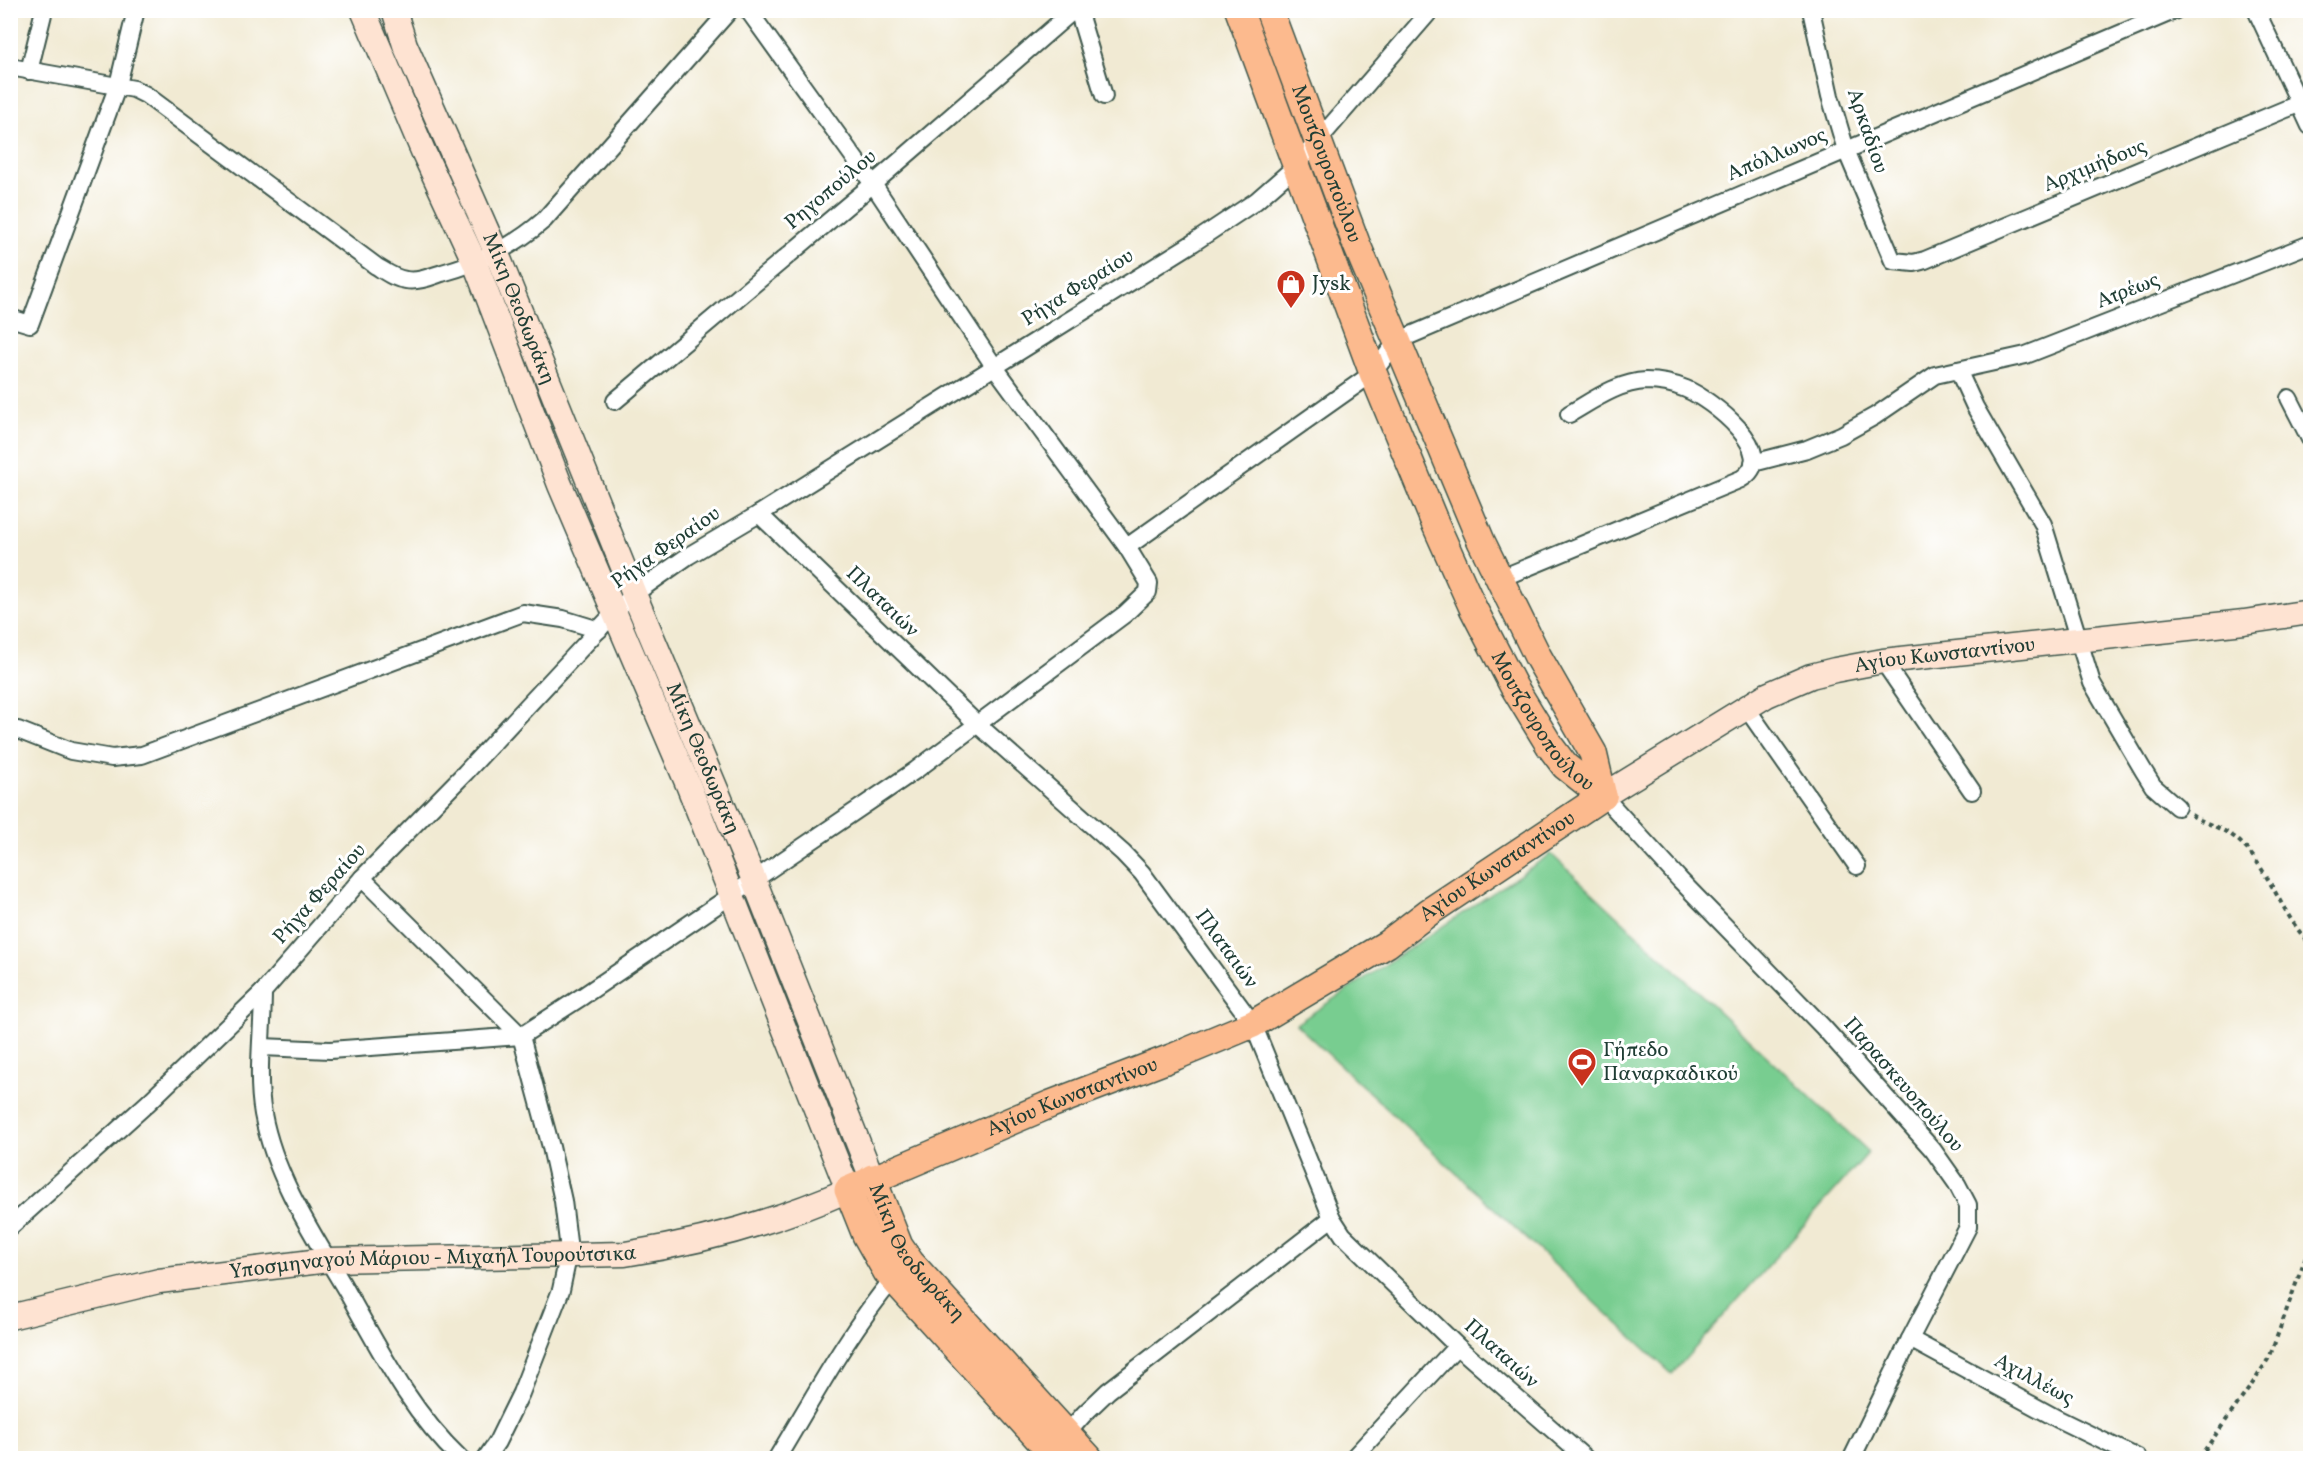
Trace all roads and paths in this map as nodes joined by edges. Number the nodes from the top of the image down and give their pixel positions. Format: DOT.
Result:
graph roads {
  1 [pos="44,10"];
  2 [pos="136,10"];
  3 [pos="363,10"];
  4 [pos="394,10"];
  5 [pos="730,10"];
  6 [pos="748,10"];
  7 [pos="1076,10"];
  8 [pos="1239,10"];
  9 [pos="1269,10"];
  10 [pos="1431,10"];
  11 [pos="1811,10"];
  12 [pos="2176,10"];
  13 [pos="2256,10"];
  14 [pos="10,68"];
  15 [pos="29,70"];
  16 [pos="118,85"];
  17 [pos="1104,96"];
  18 [pos="2305,102"];
  19 [pos="2310,126"];
  20 [pos="1316,140"];
  21 [pos="1846,150"];
  22 [pos="1296,166"];
  23 [pos="873,184"];
  24 [pos="2310,244"];
  25 [pos="486,258"];
  26 [pos="1893,261"];
  27 [pos="10,318"];
  28 [pos="1397,341"];
  29 [pos="994,366"];
  30 [pos="1958,370"];
  31 [pos="1373,373"];
  32 [pos="2289,398"];
  33 [pos="615,401"];
  34 [pos="1569,414"];
  35 [pos="2310,438"];
  36 [pos="1753,463"];
  37 [pos="759,514"];
  38 [pos="1127,548"];
  39 [pos="1499,579"];
  40 [pos="634,594"];
  41 [pos="615,612"];
  42 [pos="2310,612"];
  43 [pos="599,630"];
  44 [pos="2078,640"];
  45 [pos="1883,661"];
  46 [pos="1745,706"];
  47 [pos="976,724"];
  48 [pos="10,730"];
  49 [pos="1972,791"];
  50 [pos="1603,796"];
  51 [pos="2177,807"];
  52 [pos="1857,866"];
  53 [pos="362,878"];
  54 [pos="754,880"];
  55 [pos="732,895"];
  56 [pos="2310,944"];
  57 [pos="263,992"];
  58 [pos="1253,1024"];
  59 [pos="521,1036"];
  60 [pos="262,1047"];
  61 [pos="872,1178"];
  62 [pos="848,1190"];
  63 [pos="1332,1218"];
  64 [pos="10,1227"];
  65 [pos="2310,1245"];
  66 [pos="568,1257"];
  67 [pos="328,1260"];
  68 [pos="893,1279"];
  69 [pos="10,1317"];
  70 [pos="1910,1339"];
  71 [pos="1457,1346"];
  72 [pos="1056,1451"];
  73 [pos="460,1458"];
  74 [pos="486,1458"];
  75 [pos="777,1458"];
  76 [pos="1089,1458"];
  77 [pos="1353,1458"];
  78 [pos="1585,1458"];
  79 [pos="1853,1458"];
  80 [pos="2138,1458"];
  81 [pos="2199,1458"];
  1 -- 15 [label="street"];
  2 -- 16 [label="street"];
  3 -- 25 [label="street, Μίκη Θεοδωράκη"];
  4 -- 25 [label="street, Μίκη Θεοδωράκη"];
  5 -- 25 [label="street"];
  6 -- 23 [label="street"];
  7 -- 17 [label="street"];
  7 -- 23 [label="street, Ρηγοπούλου"];
  8 -- 22 [label="main road, Μουτζουροπούλου"];
  9 -- 20 [label="main road, Μουτζουροπούλου"];
  10 -- 20 [label="street, Ρήγα Φεραίου"];
  11 -- 21 [label="street, Αρκαδίου"];
  12 -- 21 [label="street, Απόλλωνος"];
  13 -- 18 [label="street"];
  14 -- 15 [label="street"];
  15 -- 16 [label="street"];
  16 -- 25 [label="street"];
  16 -- 27 [label="street"];
  18 -- 19 [label="street"];
  18 -- 26 [label="street, Αρχιμήδους"];
  20 -- 22 [label="street, Ρήγα Φεραίου"];
  20 -- 28 [label="main road, Μουτζουροπούλου"];
  21 -- 26 [label="street, Αρκαδίου"];
  21 -- 28 [label="street, Απόλλωνος"];
  22 -- 29 [label="street, Ρήγα Φεραίου"];
  22 -- 31 [label="main road, Μουτζουροπούλου"];
  23 -- 29 [label="street"];
  23 -- 33 [label="street, Ρηγοπούλου"];
  24 -- 30 [label="street, Ατρέως"];
  25 -- 40 [label="street, Μίκη Θεοδωράκη"];
  25 -- 41 [label="street, Μίκη Θεοδωράκη"];
  28 -- 31 [label="street"];
  28 -- 39 [label="main road, Μουτζουροπούλου"];
  29 -- 37 [label="street, Ρήγα Φεραίου"];
  29 -- 38 [label="street"];
  30 -- 36 [label="street, Ατρέως"];
  30 -- 44 [label="street"];
  31 -- 38 [label="street"];
  31 -- 50 [label="main road, Μουτζουροπούλου"];
  32 -- 35 [label="street"];
  34 -- 36 [label="street"];
  36 -- 39 [label="street"];
  37 -- 40 [label="street, Ρήγα Φεραίου"];
  37 -- 47 [label="street, Πλαταιών"];
  38 -- 47 [label="street"];
  39 -- 50 [label="main road, Μουτζουροπούλου"];
  40 -- 41 [label="street, Ρήγα Φεραίου"];
  40 -- 54 [label="street, Μίκη Θεοδωράκη"];
  41 -- 43 [label="street, Ρήγα Φεραίου"];
  41 -- 55 [label="street, Μίκη Θεοδωράκη"];
  42 -- 44 [label="street, Αγίου Κωνσταντίνου"];
  43 -- 48 [label="street"];
  43 -- 53 [label="street, Ρήγα Φεραίου"];
  44 -- 45 [label="street, Αγίου Κωνσταντίνου"];
  44 -- 51 [label="street"];
  45 -- 46 [label="street, Αγίου Κωνσταντίνου"];
  45 -- 49 [label="street"];
  46 -- 50 [label="street, Αγίου Κωνσταντίνου"];
  46 -- 52 [label="street"];
  47 -- 54 [label="street"];
  47 -- 58 [label="street, Πλαταιών"];
  50 -- 58 [label="main road, Αγίου Κωνσταντίνου"];
  50 -- 70 [label="street, Παρασκευοπούλου"];
  51 -- 56 [label="path"];
  53 -- 57 [label="street, Ρήγα Φεραίου"];
  53 -- 59 [label="street"];
  54 -- 55 [label="street"];
  54 -- 61 [label="street, Μίκη Θεοδωράκη"];
  55 -- 59 [label="street"];
  55 -- 62 [label="street, Μίκη Θεοδωράκη"];
  57 -- 60 [label="street"];
  57 -- 64 [label="street, Ρήγα Φεραίου"];
  58 -- 61 [label="main road, Αγίου Κωνσταντίνου"];
  58 -- 63 [label="street, Πλαταιών"];
  59 -- 60 [label="street"];
  59 -- 66 [label="street"];
  60 -- 67 [label="street"];
  61 -- 62 [label="main road, Αγίου Κωνσταντίνου"];
  61 -- 72 [label="main road, Μίκη Θεοδωράκη"];
  62 -- 66 [label="street, Υποσμηναγού Μάριου - Μιχαήλ Τουρούτσικα"];
  62 -- 68 [label="main road, Μίκη Θεοδωράκη"];
  63 -- 71 [label="street, Πλαταιών"];
  63 -- 72 [label="street"];
  65 -- 81 [label="path"];
  66 -- 67 [label="street, Υποσμηναγού Μάριου - Μιχαήλ Τουρούτσικα"];
  66 -- 74 [label="street"];
  67 -- 69 [label="street, Υποσμηναγού Μάριου - Μιχαήλ Τουρούτσικα"];
  67 -- 73 [label="street"];
  68 -- 72 [label="main road, Μίκη Θεοδωράκη"];
  68 -- 75 [label="street"];
  70 -- 79 [label="street, Παρασκευοπούλου"];
  70 -- 80 [label="street, Αχιλλέως"];
  71 -- 77 [label="street"];
  71 -- 78 [label="street, Πλαταιών"];
  72 -- 76 [label="main road, Μίκη Θεοδωράκη"];
}
